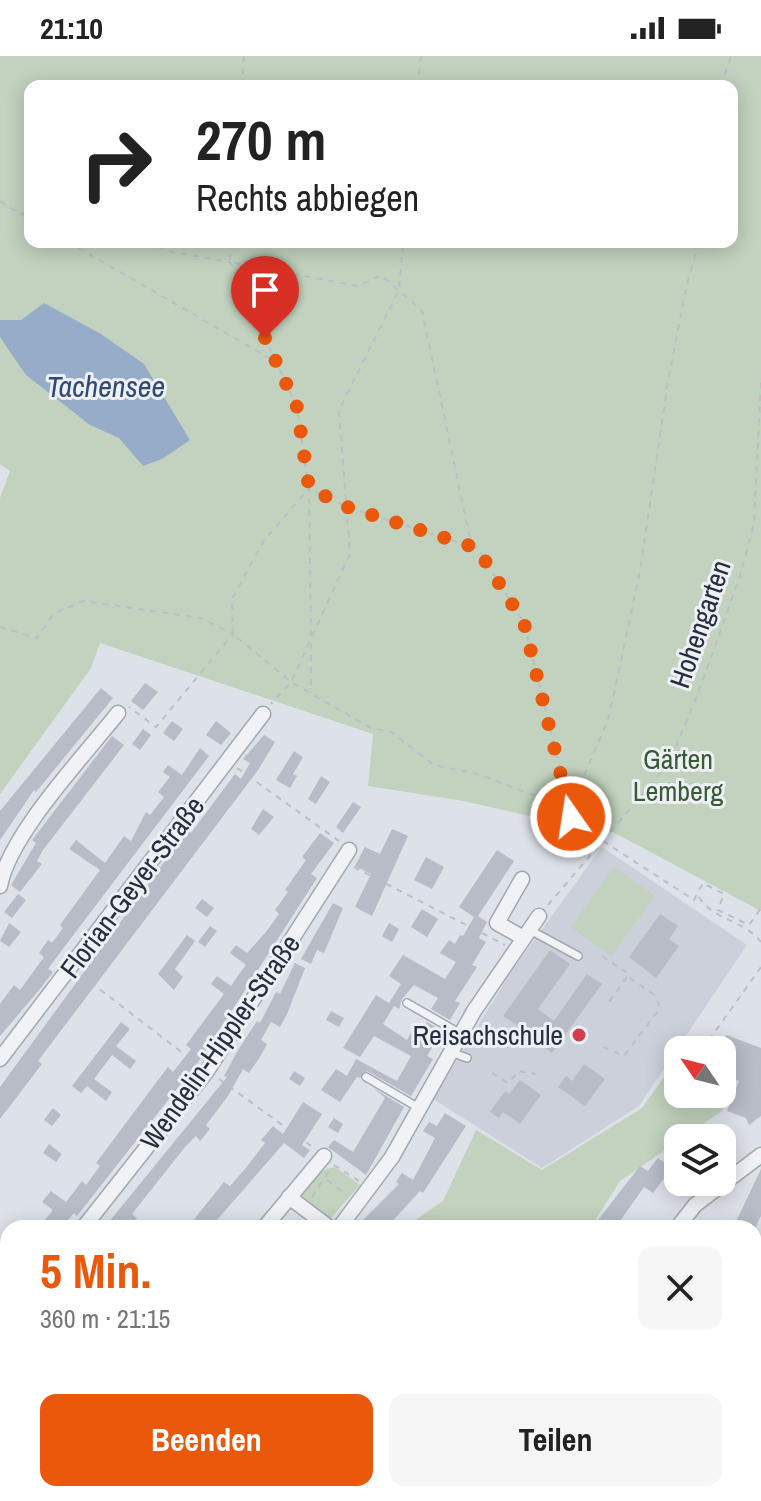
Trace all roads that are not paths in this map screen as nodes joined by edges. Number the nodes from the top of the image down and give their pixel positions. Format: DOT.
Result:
graph roads {
  1 [pos="118,713"];
  2 [pos="263,714"];
  3 [pos="349,850"];
  4 [pos="522,879"];
  5 [pos="0,886"];
  6 [pos="539,916"];
  7 [pos="521,938"];
  8 [pos="578,956"];
  9 [pos="407,1003"];
  10 [pos="461,1034"];
  11 [pos="451,1052"];
  12 [pos="467,1058"];
  13 [pos="0,1059"];
  14 [pos="366,1077"];
  15 [pos="419,1108"];
  16 [pos="320,1153"];
  17 [pos="761,1155"];
  18 [pos="289,1197"];
  19 [pos="89,1220"];
  20 [pos="270,1220"];
  21 [pos="319,1220"];
  22 [pos="345,1220"];
  23 [pos="683,1220"];
  1 -- 5 [label="street"];
  2 -- 13 [label="street, Florian-Geyer-Straße"];
  3 -- 19 [label="street, Wendelin-Hippler-Straße"];
  4 -- 7 [label="street"];
  6 -- 7 [label="street"];
  7 -- 8 [label="lane"];
  7 -- 10 [label="street"];
  9 -- 10 [label="lane"];
  10 -- 11 [label="street"];
  11 -- 12 [label="lane"];
  11 -- 15 [label="street"];
  14 -- 15 [label="lane"];
  15 -- 22 [label="street"];
  16 -- 18 [label="street"];
  17 -- 23 [label="street"];
  18 -- 20 [label="street"];
  18 -- 21 [label="street"];
}
